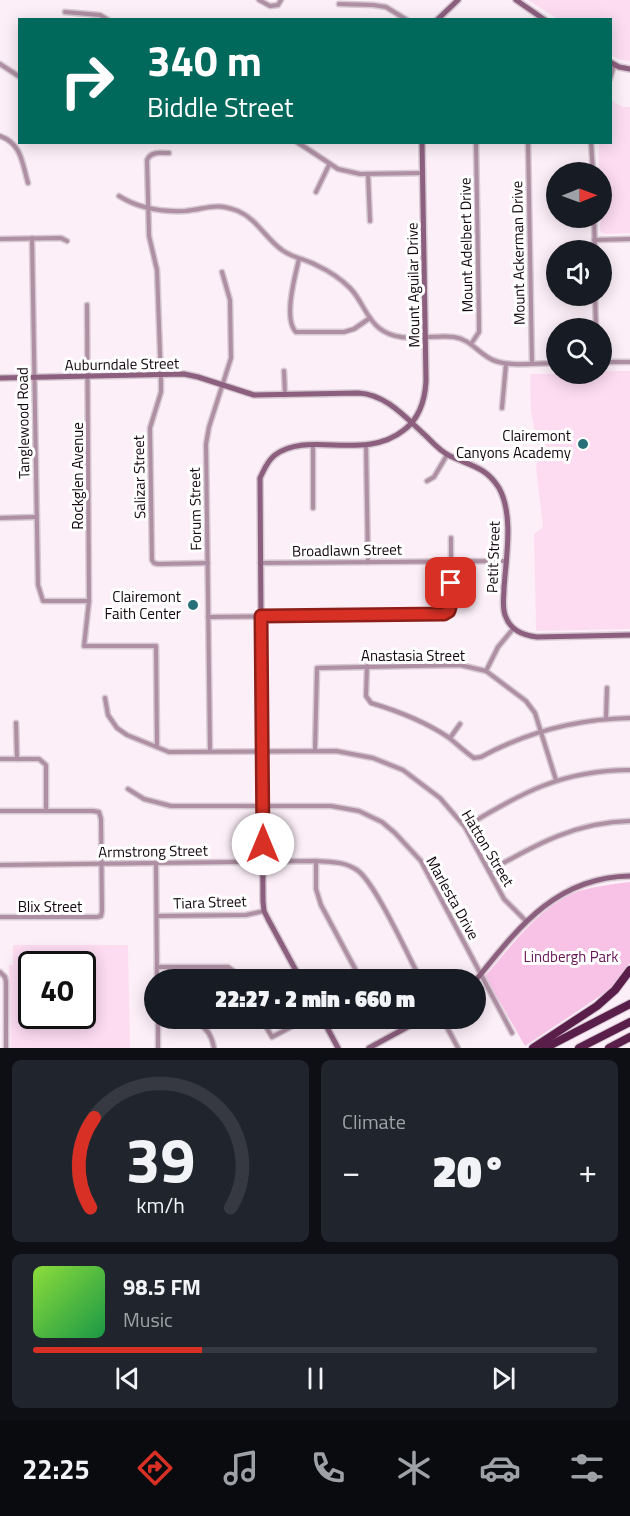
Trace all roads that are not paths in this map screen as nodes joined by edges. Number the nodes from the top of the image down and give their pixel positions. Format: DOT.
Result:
graph roads {
  1 [pos="259,0"];
  2 [pos="281,0"];
  3 [pos="458,0"];
  4 [pos="516,0"];
  5 [pos="339,4"];
  6 [pos="65,12"];
  7 [pos="105,18"];
  8 [pos="404,18"];
  9 [pos="439,18"];
  10 [pos="542,18"];
  11 [pos="0,64"];
  12 [pos="612,64"];
  13 [pos="630,69"];
  14 [pos="18,76"];
  15 [pos="0,136"];
  16 [pos="300,144"];
  17 [pos="422,144"];
  18 [pos="476,144"];
  19 [pos="528,144"];
  20 [pos="591,144"];
  21 [pos="169,153"];
  22 [pos="592,162"];
  23 [pos="329,165"];
  24 [pos="423,173"];
  25 [pos="368,174"];
  26 [pos="28,183"];
  27 [pos="316,192"];
  28 [pos="119,196"];
  29 [pos="148,208"];
  30 [pos="370,221"];
  31 [pos="594,228"];
  32 [pos="32,238"];
  33 [pos="0,239"];
  34 [pos="630,239"];
  35 [pos="594,240"];
  36 [pos="67,241"];
  37 [pos="299,259"];
  38 [pos="222,272"];
  39 [pos="87,305"];
  40 [pos="370,318"];
  41 [pos="426,337"];
  42 [pos="471,344"];
  43 [pos="612,362"];
  44 [pos="630,362"];
  45 [pos="506,363"];
  46 [pos="532,363"];
  47 [pos="546,363"];
  48 [pos="284,371"];
  49 [pos="161,374"];
  50 [pos="88,377"];
  51 [pos="0,378"];
  52 [pos="34,378"];
  53 [pos="223,385"];
  54 [pos="285,395"];
  55 [pos="502,408"];
  56 [pos="412,424"];
  57 [pos="313,446"];
  58 [pos="366,446"];
  59 [pos="447,455"];
  60 [pos="428,481"];
  61 [pos="314,508"];
  62 [pos="36,517"];
  63 [pos="0,518"];
  64 [pos="451,538"];
  65 [pos="451,561"];
  66 [pos="506,561"];
  67 [pos="368,562"];
  68 [pos="208,563"];
  69 [pos="260,563"];
  70 [pos="89,601"];
  71 [pos="208,616"];
  72 [pos="261,616"];
  73 [pos="513,629"];
  74 [pos="630,635"];
  75 [pos="367,666"];
  76 [pos="486,671"];
  77 [pos="607,688"];
  78 [pos="105,698"];
  79 [pos="630,717"];
  80 [pos="606,718"];
  81 [pos="16,723"];
  82 [pos="460,724"];
  83 [pos="541,731"];
  84 [pos="450,738"];
  85 [pos="157,747"];
  86 [pos="315,750"];
  87 [pos="210,751"];
  88 [pos="262,751"];
  89 [pos="0,759"];
  90 [pos="17,759"];
  91 [pos="630,770"];
  92 [pos="556,780"];
  93 [pos="128,789"];
  94 [pos="263,806"];
  95 [pos="0,811"];
  96 [pos="46,811"];
  97 [pos="630,821"];
  98 [pos="465,827"];
  99 [pos="316,861"];
  100 [pos="263,862"];
  101 [pos="156,863"];
  102 [pos="101,864"];
  103 [pos="0,865"];
  104 [pos="489,871"];
  105 [pos="630,876"];
  106 [pos="264,911"];
  107 [pos="157,916"];
  108 [pos="0,917"];
  109 [pos="526,921"];
  110 [pos="157,967"];
  111 [pos="230,969"];
  112 [pos="295,969"];
  113 [pos="355,969"];
  114 [pos="414,969"];
  115 [pos="479,969"];
  116 [pos="484,969"];
  117 [pos="630,970"];
  118 [pos="2,973"];
  119 [pos="486,983"];
  120 [pos="630,1003"];
  121 [pos="630,1022"];
  122 [pos="158,1029"];
  123 [pos="206,1029"];
  124 [pos="267,1029"];
  125 [pos="287,1029"];
  126 [pos="328,1029"];
  127 [pos="404,1029"];
  128 [pos="448,1029"];
  129 [pos="512,1033"];
  130 [pos="630,1037"];
  131 [pos="630,1044"];
  132 [pos="6,1048"];
  133 [pos="158,1048"];
  134 [pos="214,1048"];
  135 [pos="338,1048"];
  136 [pos="369,1048"];
  137 [pos="458,1048"];
  138 [pos="533,1048"];
  139 [pos="544,1048"];
  140 [pos="579,1048"];
  141 [pos="609,1048"];
  142 [pos="614,1048"];
  1 -- 2 [label="street"];
  3 -- 9 [label="street"];
  4 -- 10 [label="street"];
  5 -- 8 [label="street"];
  6 -- 7 [label="street"];
  11 -- 14 [label="street"];
  12 -- 13 [label="street"];
  15 -- 26 [label="street"];
  16 -- 23 [label="street"];
  17 -- 24 [label="street, Mount Aguilar Drive"];
  18 -- 42 [label="street, Mount Adelbert Drive"];
  19 -- 46 [label="street, Mount Ackerman Drive"];
  20 -- 22 [label="street"];
  21 -- 29 [label="street, Salizar Street"];
  23 -- 25 [label="street"];
  23 -- 27 [label="street"];
  24 -- 25 [label="street"];
  24 -- 41 [label="street, Mount Aguilar Drive"];
  25 -- 30 [label="street"];
  28 -- 29 [label="street"];
  29 -- 37 [label="street"];
  29 -- 49 [label="street, Salizar Street"];
  31 -- 35 [label="street"];
  32 -- 33 [label="street"];
  32 -- 36 [label="street"];
  32 -- 52 [label="street, Tanglewood Road"];
  34 -- 35 [label="street"];
  37 -- 40 [label="street"];
  37 -- 40 [label="street"];
  38 -- 53 [label="street, Forum Street"];
  39 -- 50 [label="street, Rockglen Avenue"];
  40 -- 41 [label="street"];
  41 -- 42 [label="street"];
  41 -- 56 [label="street, Mount Aguilar Drive"];
  42 -- 45 [label="street"];
  43 -- 44 [label="street"];
  45 -- 46 [label="street"];
  45 -- 55 [label="street"];
  46 -- 47 [label="street"];
  48 -- 54 [label="street"];
  49 -- 50 [label="street, Auburndale Street"];
  49 -- 53 [label="street, Auburndale Street"];
  49 -- 68 [label="street, Salizar Street"];
  50 -- 52 [label="street, Auburndale Street"];
  50 -- 70 [label="street, Rockglen Avenue"];
  51 -- 52 [label="street, Auburndale Street"];
  52 -- 62 [label="street, Tanglewood Road"];
  53 -- 54 [label="street, Auburndale Street"];
  53 -- 68 [label="street, Forum Street"];
  54 -- 56 [label="street, Auburndale Street"];
  56 -- 58 [label="street"];
  56 -- 59 [label="street, Petit Street"];
  57 -- 58 [label="street"];
  57 -- 61 [label="street"];
  57 -- 69 [label="street"];
  58 -- 67 [label="street"];
  59 -- 60 [label="street"];
  59 -- 66 [label="street, Petit Street"];
  62 -- 63 [label="street"];
  62 -- 70 [label="street, Tanglewood Road"];
  64 -- 65 [label="street"];
  65 -- 66 [label="street, Broadlawn Street"];
  65 -- 67 [label="street, Broadlawn Street"];
  65 -- 72 [label="street"];
  66 -- 73 [label="street, Petit Street"];
  67 -- 69 [label="street, Broadlawn Street"];
  68 -- 71 [label="street, Forum Street"];
  69 -- 72 [label="street"];
  70 -- 85 [label="street, Rockglen Avenue"];
  71 -- 72 [label="street"];
  71 -- 87 [label="street, Forum Street"];
  72 -- 88 [label="street"];
  73 -- 74 [label="street"];
  73 -- 76 [label="street"];
  75 -- 76 [label="street, Anastasia Street"];
  75 -- 84 [label="street"];
  75 -- 86 [label="street, Anastasia Street"];
  76 -- 83 [label="street, Anastasia Street"];
  77 -- 80 [label="street"];
  78 -- 85 [label="street, Hatton Street"];
  79 -- 80 [label="street"];
  80 -- 83 [label="street"];
  81 -- 90 [label="street"];
  82 -- 84 [label="street"];
  83 -- 84 [label="street"];
  83 -- 92 [label="street, Anastasia Street"];
  85 -- 87 [label="street, Hatton Street"];
  86 -- 88 [label="street, Hatton Street"];
  86 -- 98 [label="street, Hatton Street"];
  87 -- 88 [label="street, Hatton Street"];
  88 -- 94 [label="street"];
  89 -- 90 [label="street"];
  90 -- 96 [label="street"];
  91 -- 92 [label="street"];
  92 -- 98 [label="street"];
  93 -- 94 [label="street, Marlesta Drive"];
  94 -- 100 [label="street"];
  94 -- 115 [label="street, Marlesta Drive"];
  95 -- 96 [label="street"];
  96 -- 102 [label="street"];
  97 -- 104 [label="street"];
  98 -- 104 [label="street, Hatton Street"];
  99 -- 100 [label="street, Armstrong Street"];
  99 -- 113 [label="street"];
  99 -- 114 [label="street, Armstrong Street"];
  100 -- 101 [label="street, Armstrong Street"];
  100 -- 106 [label="street"];
  101 -- 102 [label="street, Armstrong Street"];
  101 -- 107 [label="street"];
  102 -- 103 [label="street, Armstrong Street"];
  102 -- 108 [label="street, Blix Street"];
  104 -- 109 [label="street, Hatton Street"];
  105 -- 109 [label="street"];
  106 -- 107 [label="street, Tiara Street"];
  106 -- 112 [label="street"];
  107 -- 110 [label="street"];
  109 -- 116 [label="street"];
  110 -- 111 [label="street"];
  117 -- 138 [label="highway"];
  118 -- 132 [label="street"];
  119 -- 129 [label="street, Marlesta Drive"];
  120 -- 139 [label="highway"];
  121 -- 140 [label="highway"];
  122 -- 133 [label="street"];
  123 -- 134 [label="street"];
  124 -- 125 [label="street"];
  126 -- 135 [label="street"];
  127 -- 136 [label="street"];
  128 -- 137 [label="street"];
  130 -- 141 [label="highway"];
  131 -- 142 [label="highway"];
}
